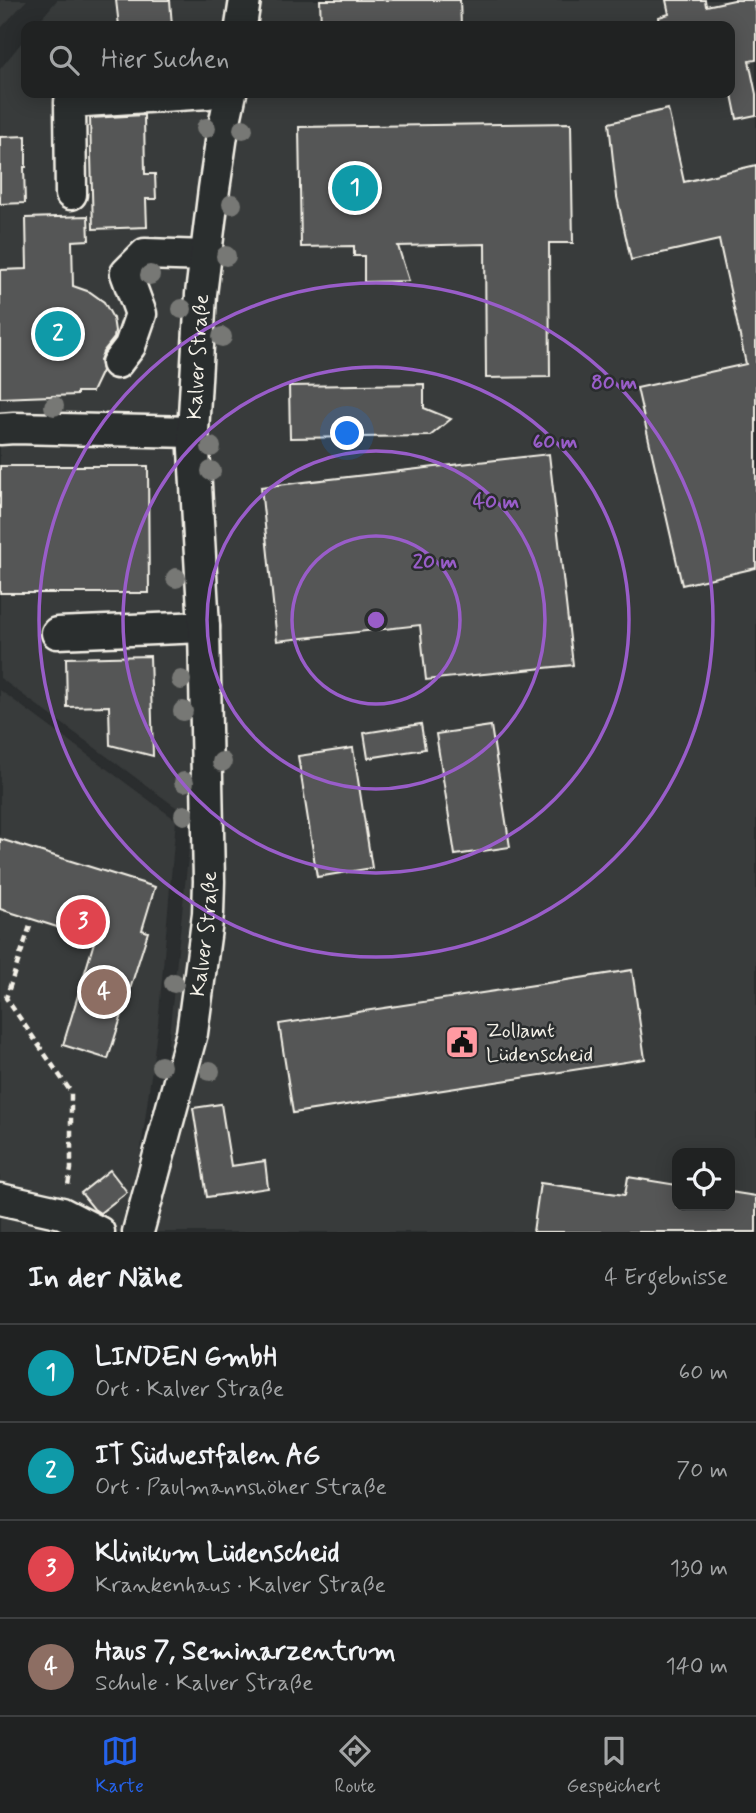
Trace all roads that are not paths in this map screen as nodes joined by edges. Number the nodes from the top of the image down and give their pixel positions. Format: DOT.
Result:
graph roads {
  1 [pos="245,0"];
  2 [pos="242,21"];
  3 [pos="131,98"];
  4 [pos="230,98"];
  5 [pos="71,194"];
  6 [pos="206,256"];
  7 [pos="117,363"];
  8 [pos="0,429"];
  9 [pos="193,432"];
  10 [pos="204,627"];
  11 [pos="57,633"];
  12 [pos="0,1199"];
  13 [pos="99,1232"];
  14 [pos="138,1232"];
  1 -- 2 [label="street"];
  3 -- 5 [label="street"];
  4 -- 6 [label="street, Kalver Straße"];
  6 -- 7 [label="street"];
  6 -- 9 [label="street, Kalver Straße"];
  8 -- 9 [label="street"];
  9 -- 10 [label="street, Kalver Straße"];
  10 -- 11 [label="street"];
  10 -- 14 [label="street, Kalver Straße"];
  12 -- 13 [label="street"];
}
